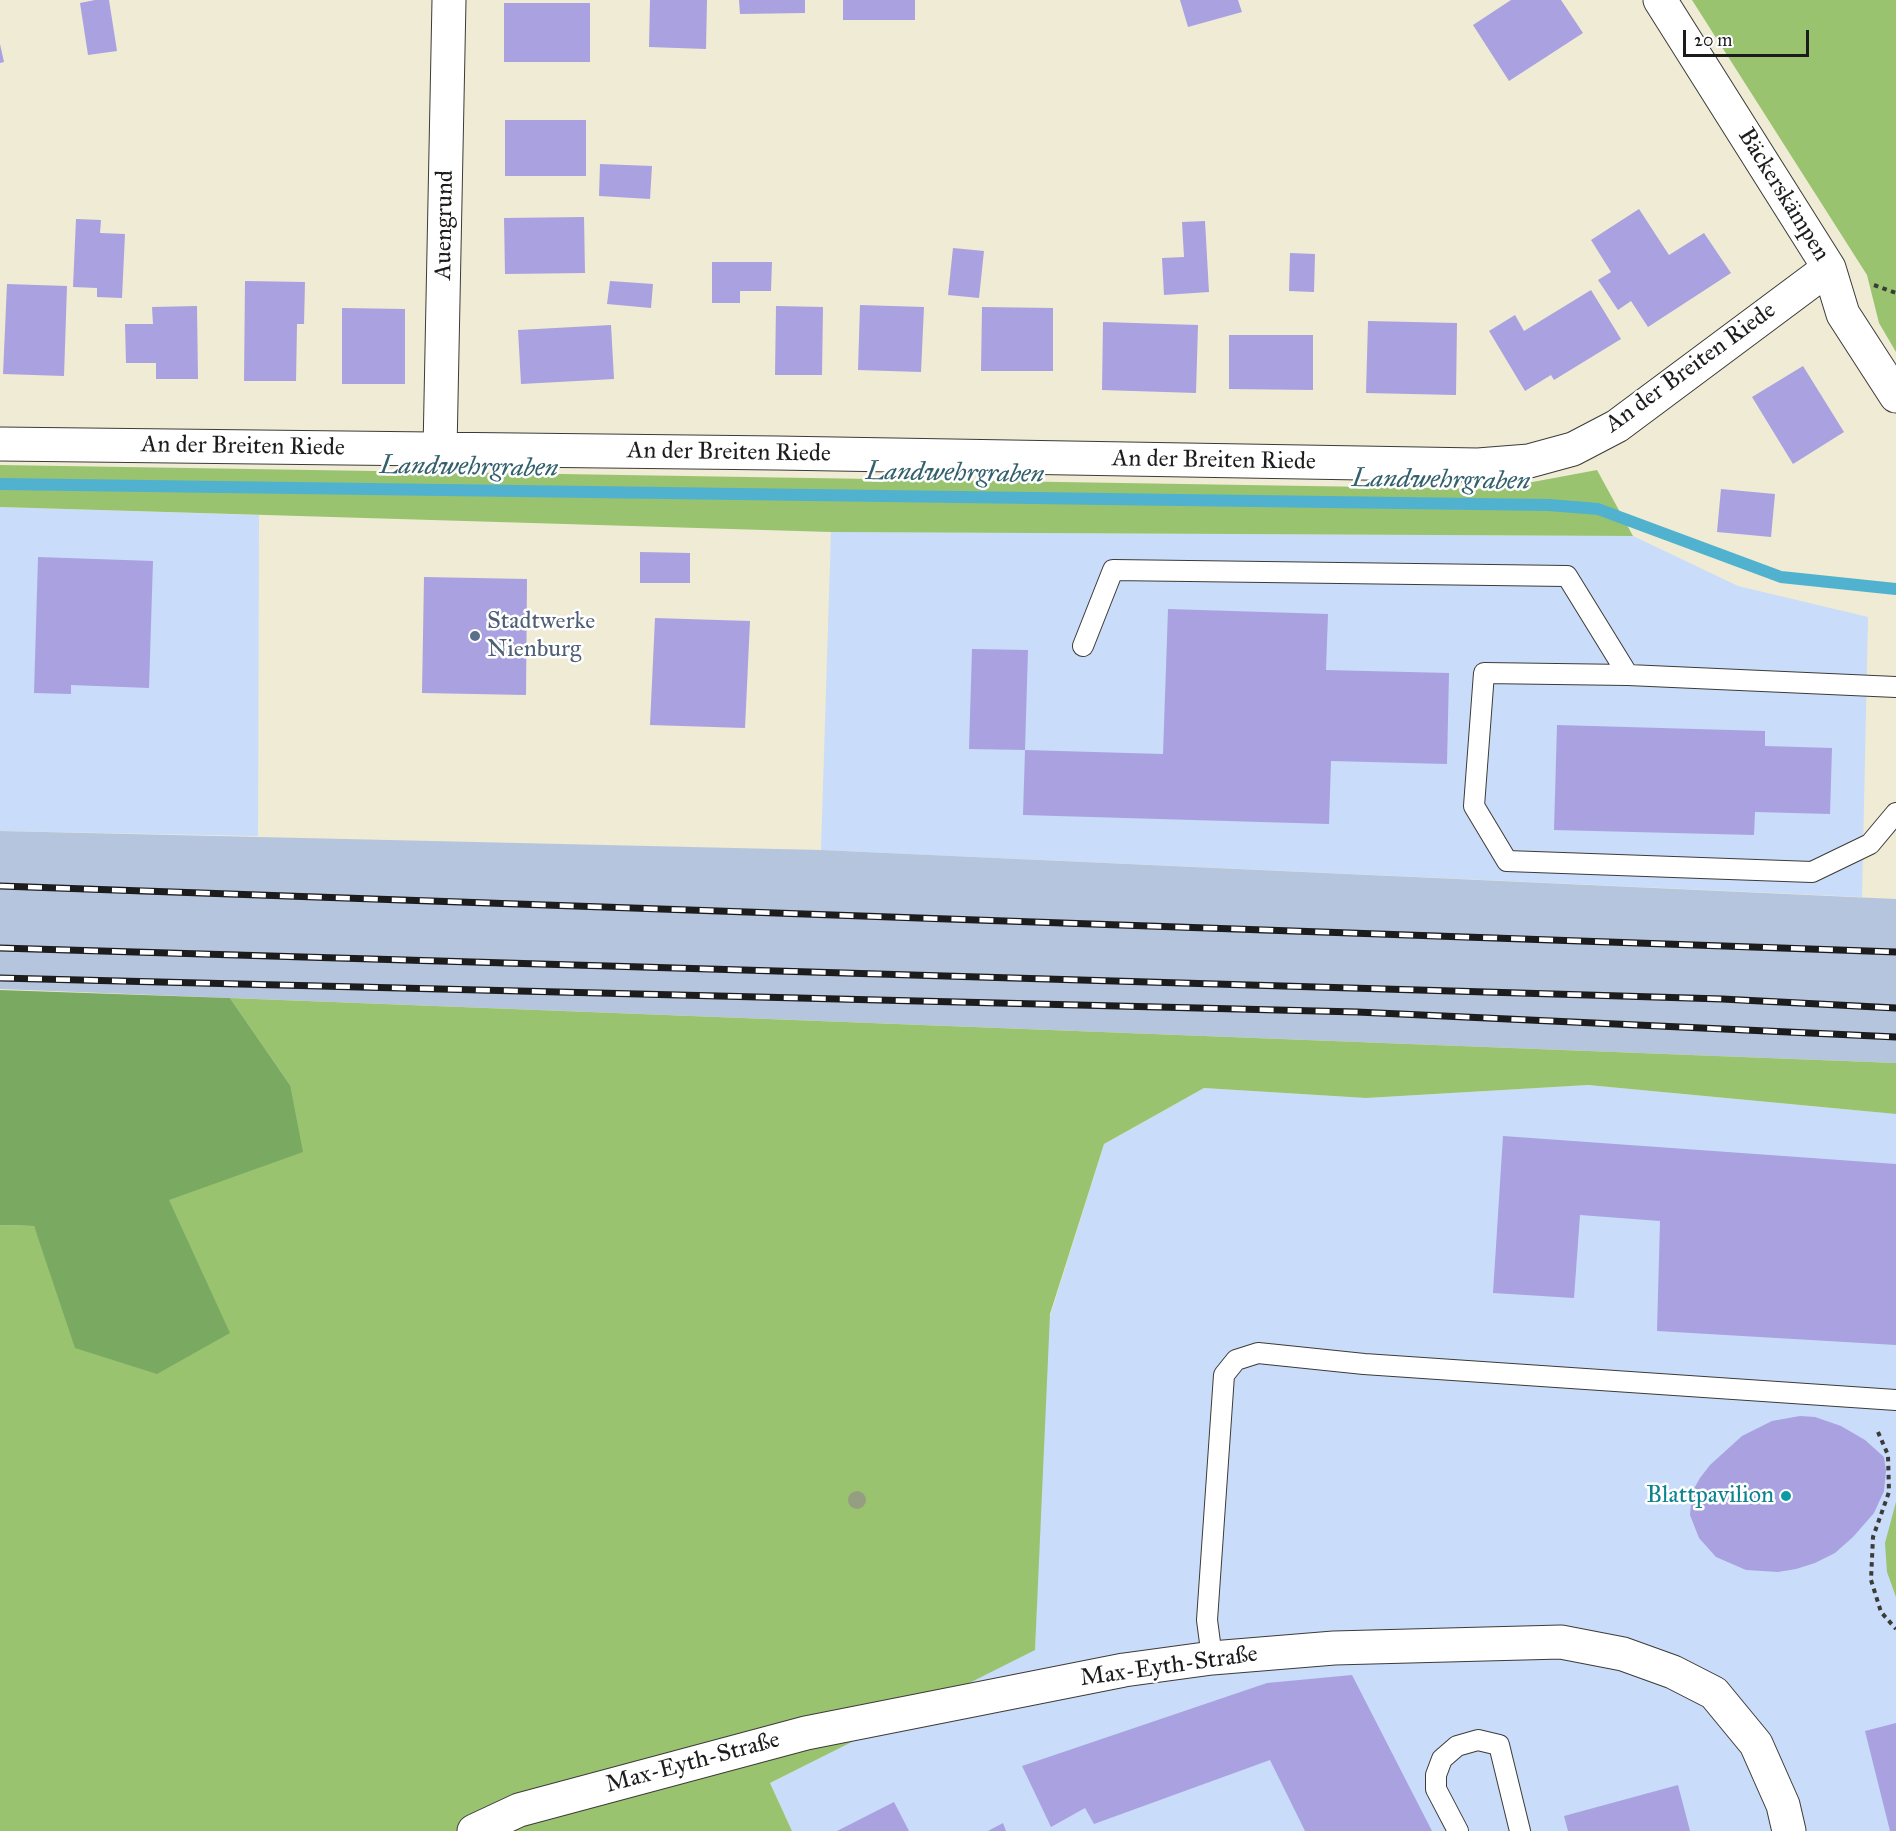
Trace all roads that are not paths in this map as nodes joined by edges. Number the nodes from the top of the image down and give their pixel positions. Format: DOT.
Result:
graph roads {
  1 [pos="449,0"];
  2 [pos="1660,0"];
  3 [pos="1829,268"];
  4 [pos="1896,396"];
  5 [pos="0,444"];
  6 [pos="440,450"];
  7 [pos="1083,646"];
  8 [pos="1628,675"];
  9 [pos="1896,687"];
  10 [pos="1896,813"];
  11 [pos="1896,1400"];
  12 [pos="1212,1658"];
  13 [pos="474,1831"];
  14 [pos="1458,1831"];
  15 [pos="1520,1831"];
  16 [pos="1789,1831"];
  1 -- 6 [label="street, Auengrund"];
  2 -- 3 [label="street, Bäckerskämpen"];
  3 -- 4 [label="street, Bäckerskämpen"];
  3 -- 6 [label="street, An der Breiten Riede"];
  5 -- 6 [label="street, An der Breiten Riede"];
  7 -- 8 [label="lane"];
  8 -- 9 [label="lane"];
  8 -- 10 [label="lane"];
  11 -- 12 [label="lane"];
  12 -- 13 [label="street, Max-Eyth-Straße"];
  12 -- 16 [label="street, Max-Eyth-Straße"];
  14 -- 15 [label="lane"];
}
